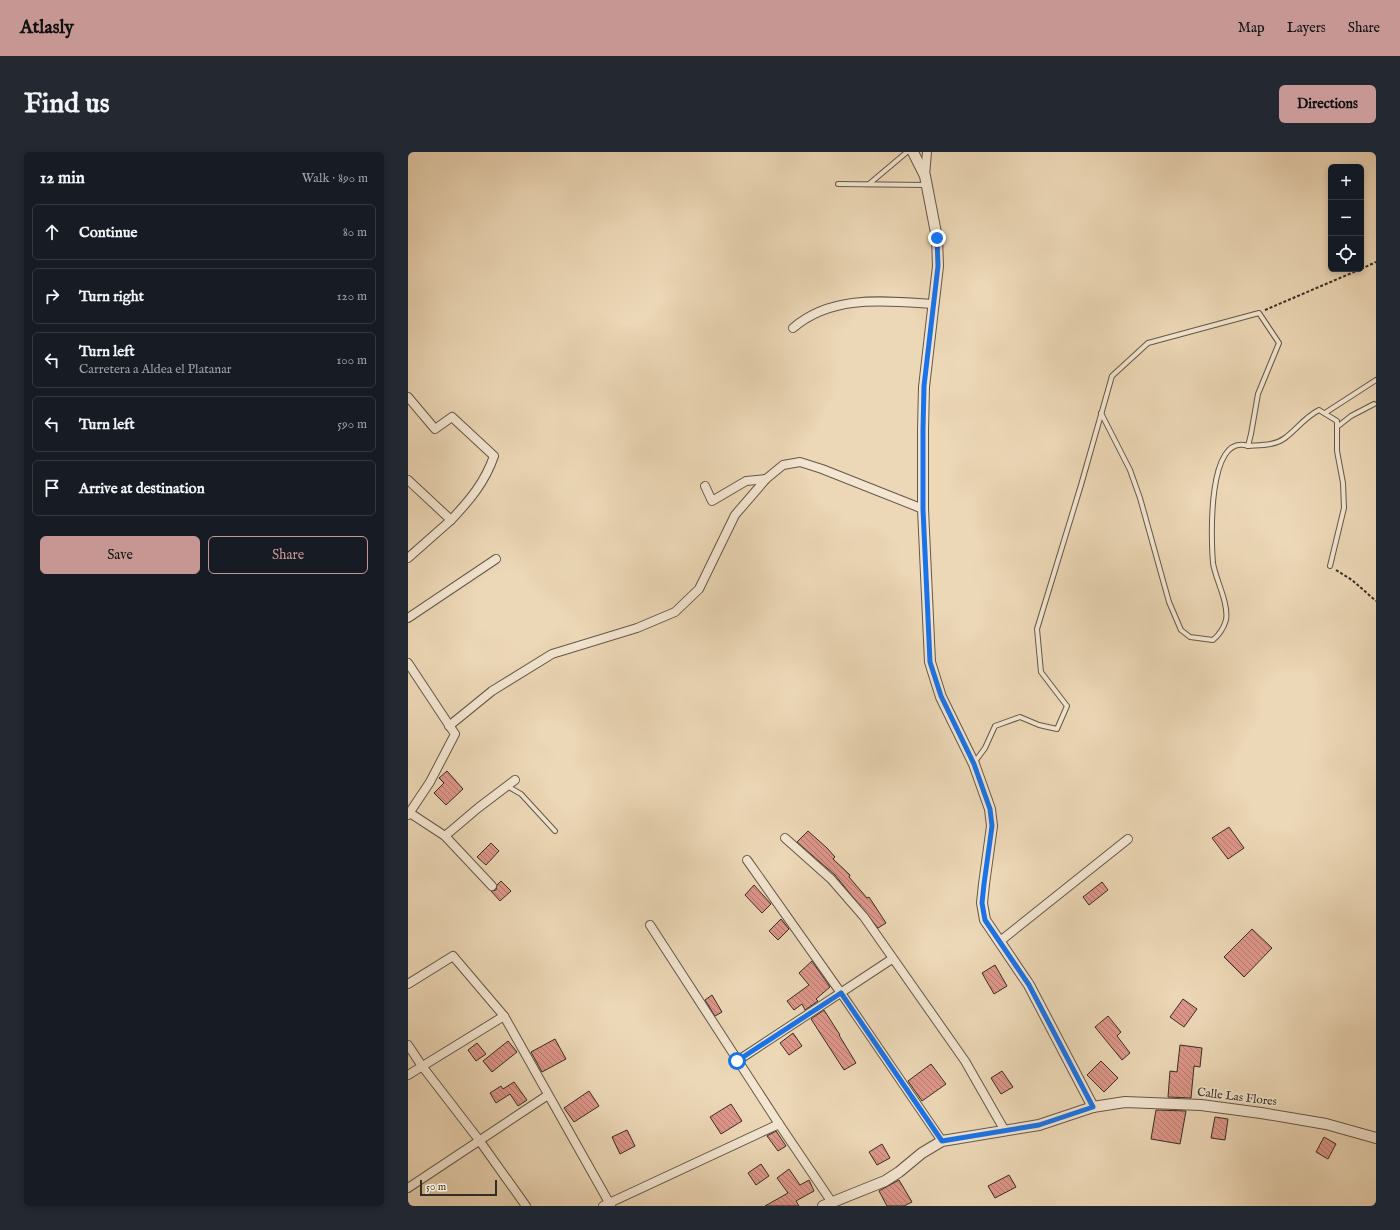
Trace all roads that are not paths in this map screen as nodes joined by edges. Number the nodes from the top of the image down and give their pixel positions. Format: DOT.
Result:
graph roads {
  1 [pos="906,152"];
  2 [pos="913,152"];
  3 [pos="927,152"];
  4 [pos="926,181"];
  5 [pos="838,184"];
  6 [pos="869,184"];
  7 [pos="934,304"];
  8 [pos="793,328"];
  9 [pos="1376,380"];
  10 [pos="408,398"];
  11 [pos="1374,404"];
  12 [pos="1101,413"];
  13 [pos="1325,413"];
  14 [pos="1337,427"];
  15 [pos="1248,446"];
  16 [pos="766,479"];
  17 [pos="408,480"];
  18 [pos="705,486"];
  19 [pos="923,509"];
  20 [pos="451,520"];
  21 [pos="408,558"];
  22 [pos="496,559"];
  23 [pos="1330,566"];
  24 [pos="408,618"];
  25 [pos="408,663"];
  26 [pos="449,726"];
  27 [pos="974,764"];
  28 [pos="515,780"];
  29 [pos="506,785"];
  30 [pos="409,814"];
  31 [pos="555,831"];
  32 [pos="445,836"];
  33 [pos="785,838"];
  34 [pos="1128,839"];
  35 [pos="746,860"];
  36 [pos="492,886"];
  37 [pos="650,925"];
  38 [pos="999,942"];
  39 [pos="892,959"];
  40 [pos="408,984"];
  41 [pos="841,993"];
  42 [pos="504,1016"];
  43 [pos="408,1045"];
  44 [pos="737,1061"];
  45 [pos="422,1066"];
  46 [pos="408,1075"];
  47 [pos="548,1095"];
  48 [pos="1093,1107"];
  49 [pos="779,1124"];
  50 [pos="1005,1131"];
  51 [pos="1376,1138"];
  52 [pos="479,1140"];
  53 [pos="942,1141"];
  54 [pos="408,1188"];
  55 [pos="827,1204"];
  56 [pos="608,1205"];
  57 [pos="526,1206"];
  1 -- 6 [label="lane"];
  2 -- 4 [label="street"];
  3 -- 4 [label="street"];
  4 -- 6 [label="lane"];
  4 -- 7 [label="street"];
  5 -- 6 [label="lane"];
  7 -- 8 [label="street"];
  7 -- 19 [label="street"];
  9 -- 13 [label="lane"];
  10 -- 20 [label="street"];
  11 -- 14 [label="lane"];
  12 -- 15 [label="lane"];
  12 -- 15 [label="lane"];
  12 -- 27 [label="lane"];
  13 -- 14 [label="lane"];
  13 -- 15 [label="lane"];
  14 -- 23 [label="lane"];
  16 -- 18 [label="street"];
  16 -- 19 [label="street"];
  16 -- 26 [label="street"];
  17 -- 20 [label="street"];
  19 -- 27 [label="street"];
  20 -- 21 [label="street"];
  22 -- 24 [label="street"];
  25 -- 26 [label="street"];
  26 -- 30 [label="street"];
  27 -- 38 [label="street"];
  28 -- 29 [label="street"];
  29 -- 31 [label="lane"];
  29 -- 32 [label="street"];
  30 -- 32 [label="street"];
  32 -- 36 [label="street"];
  33 -- 39 [label="street"];
  34 -- 38 [label="street"];
  35 -- 41 [label="street"];
  37 -- 44 [label="street"];
  38 -- 48 [label="street"];
  39 -- 41 [label="street"];
  39 -- 50 [label="street"];
  40 -- 42 [label="street"];
  41 -- 44 [label="street"];
  41 -- 53 [label="street"];
  42 -- 45 [label="street"];
  42 -- 47 [label="street"];
  43 -- 45 [label="street"];
  44 -- 49 [label="street"];
  45 -- 46 [label="street"];
  45 -- 52 [label="street"];
  47 -- 52 [label="street"];
  47 -- 56 [label="street"];
  48 -- 50 [label="street, Calle Las Flores"];
  48 -- 51 [label="street, Calle Las Flores"];
  49 -- 55 [label="street"];
  49 -- 56 [label="street"];
  50 -- 53 [label="street, Calle Las Flores"];
  52 -- 54 [label="street"];
  52 -- 57 [label="street"];
  53 -- 55 [label="street, Calle Las Flores"];
}
